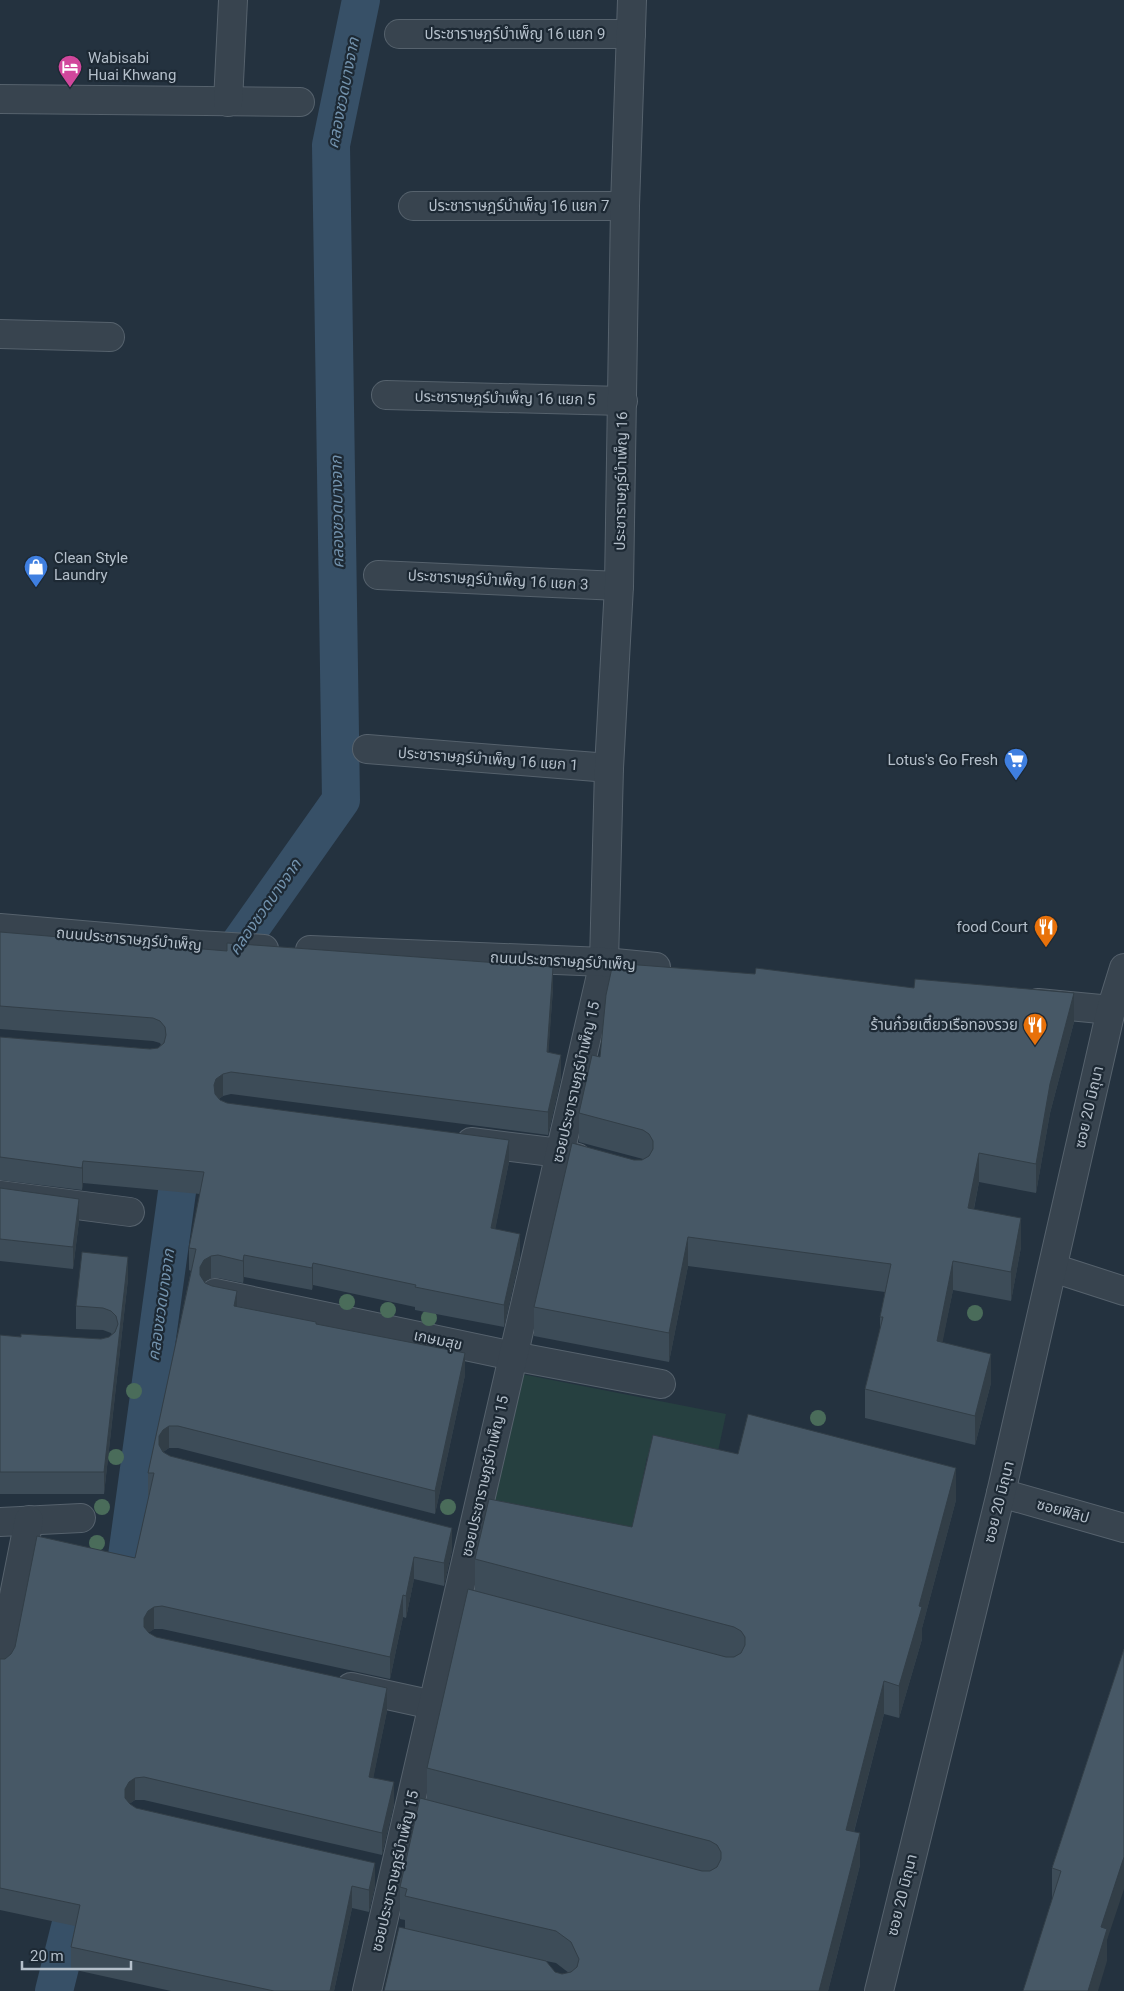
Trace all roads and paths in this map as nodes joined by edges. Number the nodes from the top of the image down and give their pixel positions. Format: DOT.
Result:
graph roads {
  1 [pos="233,0"];
  2 [pos="632,0"];
  3 [pos="399,34"];
  4 [pos="630,34"];
  5 [pos="0,99"];
  6 [pos="228,102"];
  7 [pos="300,102"];
  8 [pos="413,206"];
  9 [pos="625,206"];
  10 [pos="0,334"];
  11 [pos="110,337"];
  12 [pos="386,396"];
  13 [pos="623,401"];
  14 [pos="378,575"];
  15 [pos="619,586"];
  16 [pos="367,749"];
  17 [pos="609,768"];
  18 [pos="0,928"];
  19 [pos="604,962"];
  20 [pos="1124,968"];
  21 [pos="684,970"];
  22 [pos="1011,1001"];
  23 [pos="1117,1013"];
  24 [pos="443,1138"];
  25 [pos="560,1153"];
  26 [pos="603,1165"];
  27 [pos="0,1195"];
  28 [pos="130,1212"];
  29 [pos="1053,1268"];
  30 [pos="1124,1291"];
  31 [pos="215,1293"];
  32 [pos="513,1356"];
  33 [pos="661,1384"];
  34 [pos="1001,1493"];
  35 [pos="81,1518"];
  36 [pos="29,1520"];
  37 [pos="0,1522"];
  38 [pos="1124,1528"];
  39 [pos="442,1532"];
  40 [pos="471,1539"];
  41 [pos="456,1602"];
  42 [pos="485,1610"];
  43 [pos="0,1666"];
  44 [pos="329,1682"];
  45 [pos="433,1705"];
  46 [pos="366,1867"];
  47 [pos="394,1874"];
  48 [pos="367,1991"];
  49 [pos="879,1991"];
  1 -- 6 [label="street"];
  2 -- 4 [label="street, ประชาราษฎร์บำเพ็ญ 16"];
  3 -- 4 [label="street, ประชาราษฎร์บำเพ็ญ 16 แยก 9"];
  4 -- 9 [label="street, ประชาราษฎร์บำเพ็ญ 16"];
  5 -- 6 [label="street"];
  6 -- 7 [label="street"];
  8 -- 9 [label="street, ประชาราษฎร์บำเพ็ญ 16 แยก 7"];
  9 -- 13 [label="street, ประชาราษฎร์บำเพ็ญ 16"];
  10 -- 11 [label="street"];
  12 -- 13 [label="street, ประชาราษฎร์บำเพ็ญ 16 แยก 5"];
  13 -- 15 [label="street, ประชาราษฎร์บำเพ็ญ 16"];
  14 -- 15 [label="street, ประชาราษฎร์บำเพ็ญ 16 แยก 3"];
  15 -- 17 [label="street, ประชาราษฎร์บำเพ็ญ 16"];
  16 -- 17 [label="street, ประชาราษฎร์บำเพ็ญ 16 แยก 1"];
  17 -- 19 [label="street, ประชาราษฎร์บำเพ็ญ 16"];
  18 -- 19 [label="street, ถนนประชาราษฎร์บำเพ็ญ"];
  19 -- 21 [label="street, ถนนประชาราษฎร์บำเพ็ญ"];
  19 -- 25 [label="street, ซอยประชาราษฎร์บำเพ็ญ 15"];
  20 -- 23 [label="street"];
  22 -- 23 [label="street"];
  23 -- 29 [label="street, ซอย 20 มิถุนา"];
  24 -- 25 [label="street"];
  25 -- 26 [label="street"];
  25 -- 32 [label="street, ซอยประชาราษฎร์บำเพ็ญ 15"];
  27 -- 28 [label="street"];
  29 -- 30 [label="street"];
  29 -- 34 [label="street, ซอย 20 มิถุนา"];
  31 -- 32 [label="street, เกษมสุข"];
  32 -- 33 [label="street, เกษมสุข"];
  32 -- 40 [label="street, ซอยประชาราษฎร์บำเพ็ญ 15"];
  34 -- 38 [label="street, ซอยฟิลิป"];
  34 -- 49 [label="street, ซอย 20 มิถุนา"];
  35 -- 36 [label="street"];
  36 -- 37 [label="street"];
  36 -- 43 [label="street"];
  39 -- 40 [label="street"];
  40 -- 41 [label="street, ซอยประชาราษฎร์บำเพ็ญ 15"];
  41 -- 42 [label="street"];
  41 -- 45 [label="street, ซอยประชาราษฎร์บำเพ็ญ 15"];
  44 -- 45 [label="street"];
  45 -- 47 [label="street, ซอยประชาราษฎร์บำเพ็ญ 15"];
  46 -- 47 [label="street"];
  47 -- 48 [label="street, ซอยประชาราษฎร์บำเพ็ญ 15"];
}
